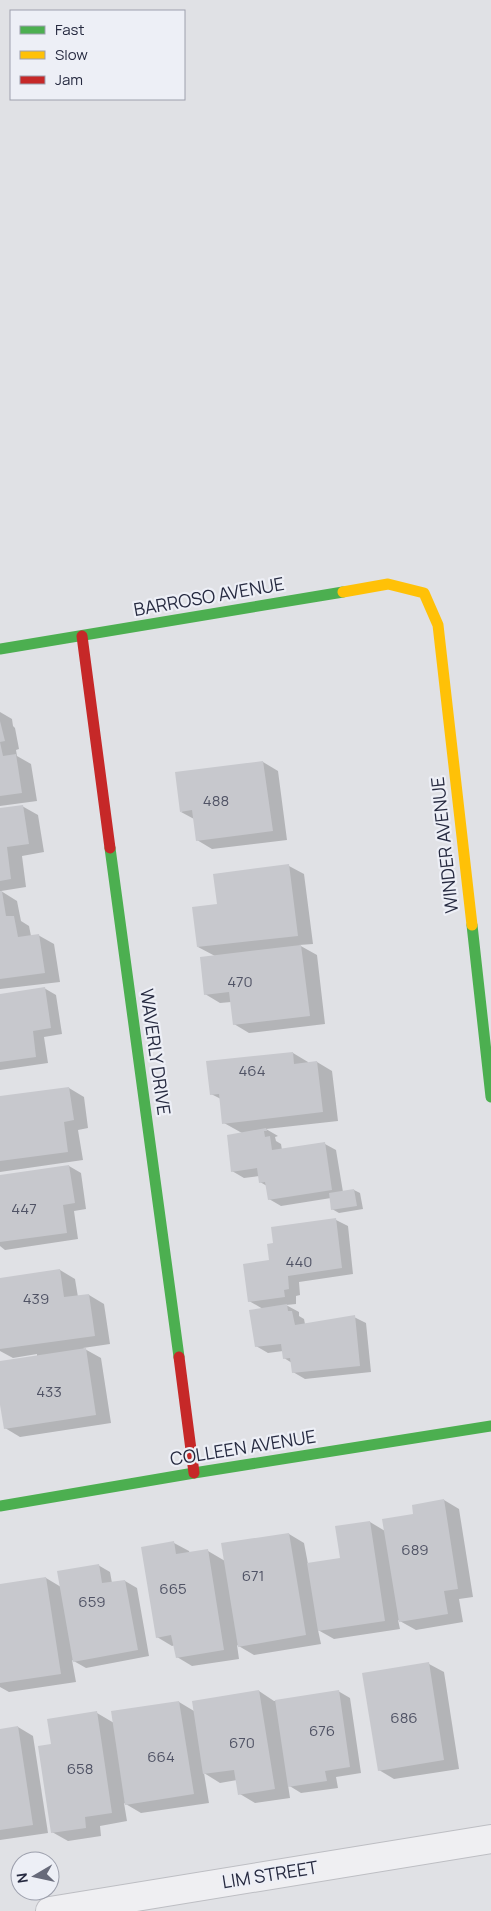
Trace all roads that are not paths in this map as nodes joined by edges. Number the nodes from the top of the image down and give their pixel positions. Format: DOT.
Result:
graph roads {
  1 [pos="424,593"];
  2 [pos="82,636"];
  3 [pos="0,649"];
  4 [pos="491,1094"];
  5 [pos="491,1426"];
  6 [pos="194,1473"];
  7 [pos="0,1506"];
  8 [pos="491,1838"];
  9 [pos="50,1911"];
  1 -- 2 [label="street, BARROSO AVENUE"];
  1 -- 4 [label="street, WINDER AVENUE"];
  2 -- 3 [label="street, BARROSO AVENUE"];
  2 -- 6 [label="street, WAVERLY DRIVE"];
  5 -- 6 [label="street, COLLEEN AVENUE"];
  6 -- 7 [label="street, COLLEEN AVENUE"];
  8 -- 9 [label="street, LIM STREET"];
}
